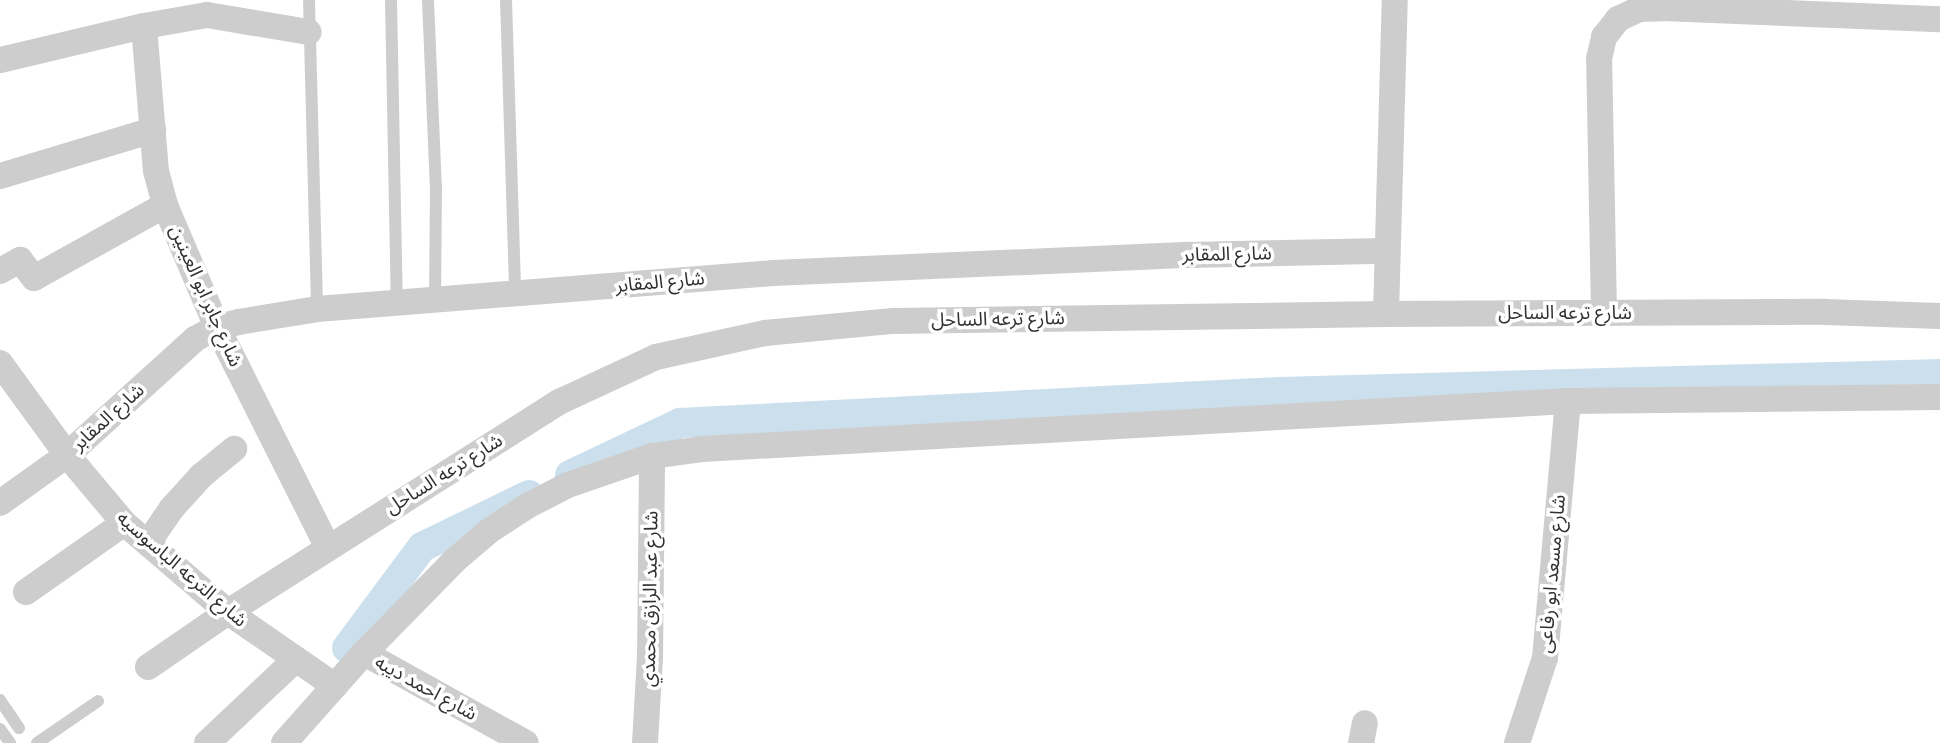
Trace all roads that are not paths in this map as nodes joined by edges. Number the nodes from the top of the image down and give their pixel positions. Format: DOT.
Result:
graph roads {
  1 [pos="309,0"];
  2 [pos="391,0"];
  3 [pos="428,0"];
  4 [pos="506,0"];
  5 [pos="1395,0"];
  6 [pos="1940,19"];
  7 [pos="145,26"];
  8 [pos="309,32"];
  9 [pos="0,60"];
  10 [pos="153,130"];
  11 [pos="0,176"];
  12 [pos="165,205"];
  13 [pos="1386,251"];
  14 [pos="0,271"];
  15 [pos="515,294"];
  16 [pos="435,300"];
  17 [pos="397,303"];
  18 [pos="317,309"];
  19 [pos="1604,313"];
  20 [pos="1386,314"];
  21 [pos="1940,316"];
  22 [pos="217,327"];
  23 [pos="0,363"];
  24 [pos="1940,397"];
  25 [pos="1568,401"];
  26 [pos="234,449"];
  27 [pos="67,455"];
  28 [pos="652,456"];
  29 [pos="0,503"];
  30 [pos="124,523"];
  31 [pos="148,543"];
  32 [pos="328,548"];
  33 [pos="26,592"];
  34 [pos="228,612"];
  35 [pos="364,653"];
  36 [pos="296,659"];
  37 [pos="148,667"];
  38 [pos="335,686"];
  39 [pos="0,700"];
  40 [pos="98,701"];
  41 [pos="19,728"];
  42 [pos="0,729"];
  43 [pos="10,743"];
  44 [pos="37,743"];
  45 [pos="207,743"];
  46 [pos="285,743"];
  47 [pos="526,743"];
  48 [pos="645,743"];
  49 [pos="1517,743"];
  1 -- 8 [label="lane"];
  2 -- 17 [label="lane"];
  3 -- 16 [label="lane"];
  4 -- 15 [label="lane"];
  5 -- 13 [label="street"];
  6 -- 19 [label="street"];
  7 -- 8 [label="street"];
  7 -- 9 [label="street"];
  7 -- 10 [label="street, شارع جابر ابو العينين"];
  8 -- 18 [label="lane"];
  10 -- 11 [label="street"];
  10 -- 12 [label="street, شارع جابر ابو العينين"];
  12 -- 14 [label="street"];
  12 -- 22 [label="street, شارع جابر ابو العينين"];
  13 -- 15 [label="street, شارع المقابر"];
  13 -- 20 [label="street"];
  15 -- 16 [label="street, شارع المقابر"];
  16 -- 17 [label="street, شارع المقابر"];
  17 -- 18 [label="street, شارع المقابر"];
  18 -- 22 [label="street, شارع المقابر"];
  19 -- 20 [label="street, شارع ترعه الساحل"];
  19 -- 21 [label="street, شارع ترعه الساحل"];
  20 -- 32 [label="street, شارع ترعه الساحل"];
  22 -- 27 [label="street, شارع المقابر"];
  22 -- 32 [label="street, شارع جابر ابو العينين"];
  23 -- 27 [label="street, شارع الترعه الباسوسيه"];
  24 -- 25 [label="street"];
  25 -- 28 [label="street"];
  25 -- 49 [label="street, شارع مسعد ابو رفاعى"];
  26 -- 31 [label="street"];
  27 -- 29 [label="street, شارع المقابر"];
  27 -- 30 [label="street, شارع الترعه الباسوسيه"];
  28 -- 35 [label="street"];
  28 -- 48 [label="street, شارع عبد الرازق محمدي"];
  30 -- 31 [label="street, شارع الترعه الباسوسيه"];
  30 -- 33 [label="street"];
  31 -- 34 [label="street, شارع الترعه الباسوسيه"];
  32 -- 34 [label="street, شارع ترعه الساحل"];
  34 -- 36 [label="street, شارع الترعه الباسوسيه"];
  34 -- 37 [label="street, شارع ترعه الساحل"];
  35 -- 38 [label="street"];
  35 -- 47 [label="street, شارع احمد ديبه"];
  36 -- 38 [label="street, شارع الترعه الباسوسيه"];
  36 -- 45 [label="street"];
  38 -- 46 [label="street"];
  39 -- 41 [label="lane"];
  40 -- 44 [label="lane"];
  42 -- 43 [label="lane"];
}
